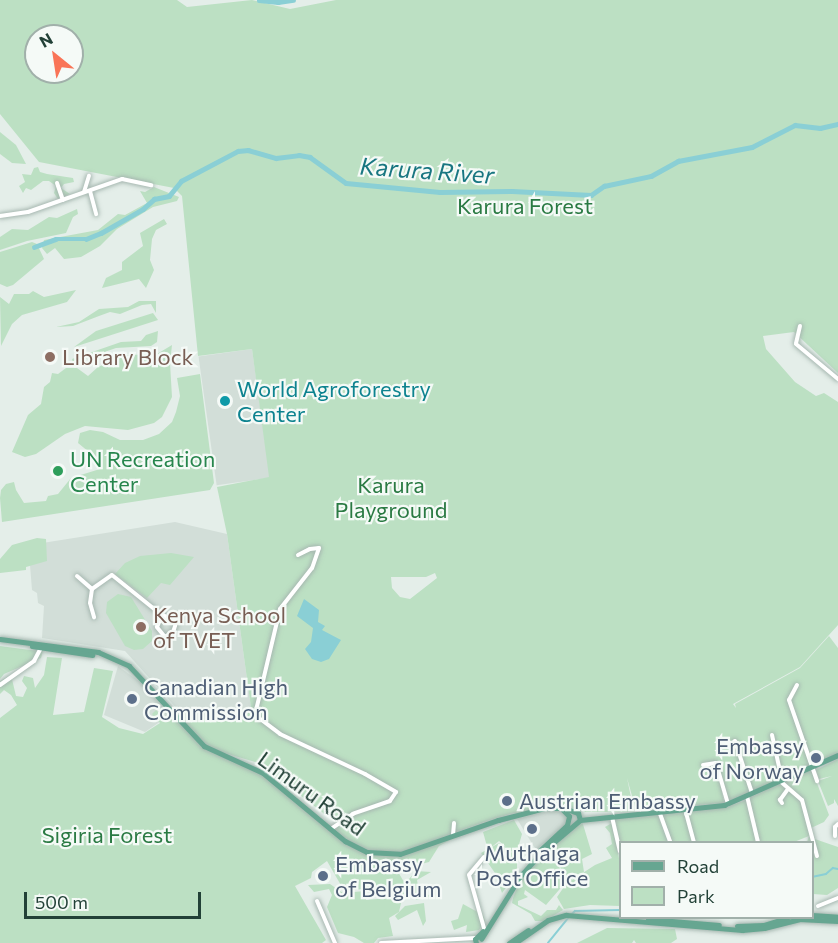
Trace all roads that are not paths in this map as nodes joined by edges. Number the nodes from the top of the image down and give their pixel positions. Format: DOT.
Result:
graph roads {
  1 [pos="89,176"];
  2 [pos="57,183"];
  3 [pos="151,185"];
  4 [pos="90,191"];
  5 [pos="84,193"];
  6 [pos="63,200"];
  7 [pos="96,214"];
  8 [pos="0,216"];
  9 [pos="800,326"];
  10 [pos="838,379"];
  11 [pos="298,555"];
  12 [pos="77,576"];
  13 [pos="92,590"];
  14 [pos="162,615"];
  15 [pos="94,617"];
  16 [pos="1,639"];
  17 [pos="37,645"];
  18 [pos="0,685"];
  19 [pos="797,685"];
  20 [pos="772,735"];
  21 [pos="730,745"];
  22 [pos="838,755"];
  23 [pos="703,765"];
  24 [pos="813,767"];
  25 [pos="781,781"];
  26 [pos="817,781"];
  27 [pos="788,789"];
  28 [pos="749,795"];
  29 [pos="782,803"];
  30 [pos="728,804"];
  31 [pos="558,807"];
  32 [pos="685,808"];
  33 [pos="659,811"];
  34 [pos="612,816"];
  35 [pos="578,817"];
  36 [pos="569,818"];
  37 [pos="454,823"];
  38 [pos="838,824"];
  39 [pos="331,829"];
  40 [pos="453,835"];
  41 [pos="835,836"];
  42 [pos="669,841"];
  43 [pos="693,841"];
  44 [pos="758,841"];
  45 [pos="813,841"];
  46 [pos="619,843"];
  47 [pos="814,845"];
  48 [pos="816,853"];
  49 [pos="484,857"];
  50 [pos="838,898"];
  51 [pos="317,901"];
  52 [pos="818,906"];
  53 [pos="573,914"];
  54 [pos="814,915"];
  55 [pos="619,917"];
  56 [pos="619,918"];
  57 [pos="626,919"];
  58 [pos="672,919"];
  59 [pos="784,919"];
  60 [pos="799,919"];
  61 [pos="814,919"];
  62 [pos="838,919"];
  63 [pos="484,928"];
  64 [pos="478,941"];
  65 [pos="335,943"];
  66 [pos="381,943"];
  67 [pos="509,943"];
  68 [pos="515,943"];
  1 -- 5 [label="street"];
  2 -- 6 [label="street"];
  3 -- 4 [label="street"];
  4 -- 5 [label="street"];
  4 -- 7 [label="street"];
  5 -- 6 [label="street"];
  6 -- 8 [label="street"];
  9 -- 10 [label="street"];
  11 -- 39 [label="street"];
  12 -- 13 [label="street"];
  13 -- 14 [label="street"];
  13 -- 15 [label="street"];
  14 -- 14 [label="street"];
  16 -- 17 [label="main road, Limuru Road"];
  17 -- 18 [label="street"];
  17 -- 39 [label="main road, Limuru Road"];
  19 -- 24 [label="street"];
  20 -- 25 [label="street"];
  21 -- 28 [label="street"];
  22 -- 24 [label="main road"];
  23 -- 30 [label="street"];
  24 -- 25 [label="main road"];
  24 -- 26 [label="street"];
  25 -- 27 [label="street"];
  25 -- 28 [label="main road"];
  27 -- 29 [label="street"];
  27 -- 45 [label="street"];
  28 -- 30 [label="main road"];
  28 -- 44 [label="street"];
  30 -- 32 [label="main road"];
  31 -- 35 [label="main road, Limuru Road"];
  31 -- 36 [label="main road"];
  31 -- 40 [label="main road, Limuru Road"];
  32 -- 33 [label="main road"];
  32 -- 43 [label="street"];
  33 -- 34 [label="main road"];
  33 -- 42 [label="street"];
  34 -- 35 [label="main road"];
  34 -- 46 [label="street"];
  35 -- 36 [label="main road"];
  35 -- 36 [label="main road"];
  35 -- 64 [label="main road"];
  36 -- 63 [label="main road"];
  37 -- 40 [label="street"];
  38 -- 41 [label="street"];
  39 -- 40 [label="main road, Limuru Road"];
  47 -- 48 [label="street"];
  49 -- 63 [label="street"];
  50 -- 52 [label="street"];
  51 -- 65 [label="street"];
  53 -- 55 [label="main road"];
  53 -- 56 [label="main road"];
  53 -- 67 [label="main road"];
  53 -- 68 [label="main road"];
  54 -- 62 [label="main road"];
  57 -- 60 [label="main road"];
  58 -- 59 [label="main road"];
  61 -- 62 [label="main road"];
  63 -- 64 [label="main road"];
  64 -- 66 [label="street"];
}
